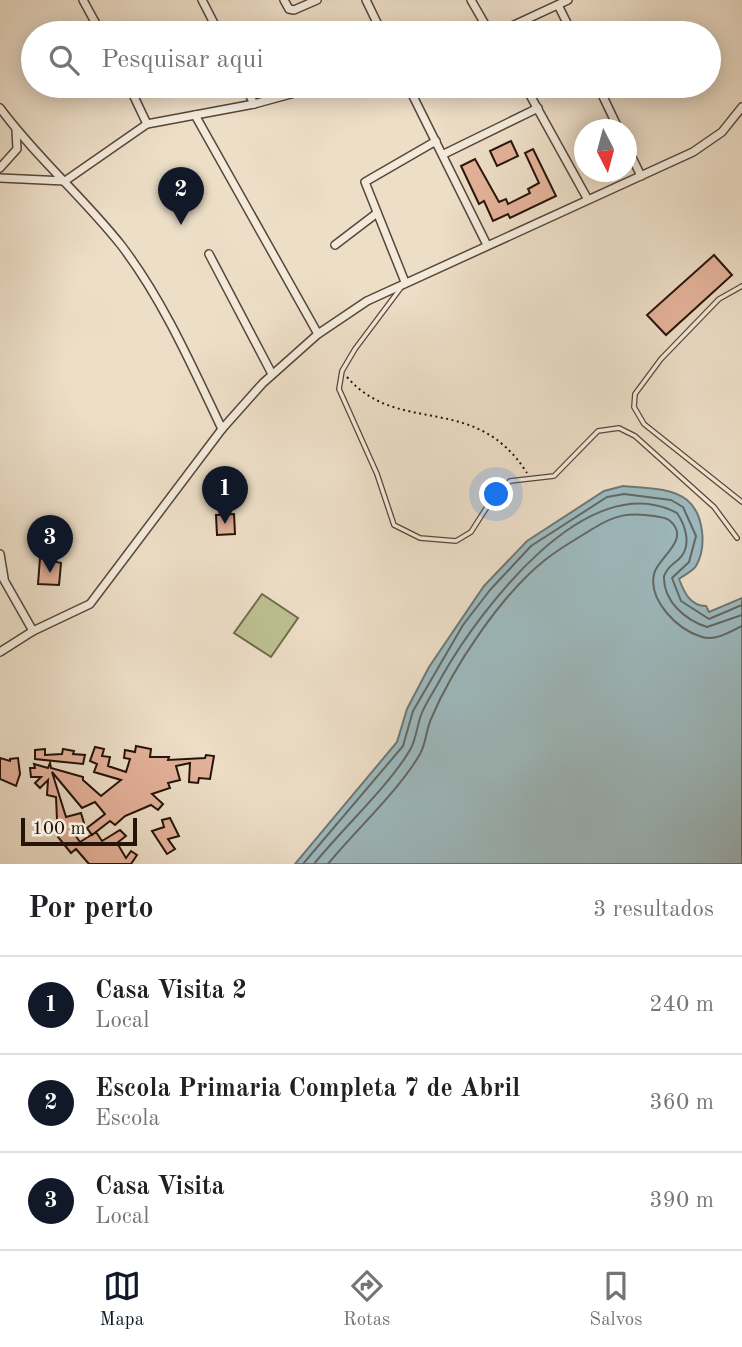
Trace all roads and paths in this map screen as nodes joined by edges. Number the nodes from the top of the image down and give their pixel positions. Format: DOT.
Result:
graph roads {
  1 [pos="83,0"];
  2 [pos="202,0"];
  3 [pos="284,0"];
  4 [pos="317,0"];
  5 [pos="366,0"];
  6 [pos="471,0"];
  7 [pos="568,0"];
  8 [pos="558,5"];
  9 [pos="94,21"];
  10 [pos="213,21"];
  11 [pos="376,21"];
  12 [pos="483,21"];
  13 [pos="523,21"];
  14 [pos="566,21"];
  15 [pos="135,98"];
  16 [pos="251,98"];
  17 [pos="276,98"];
  18 [pos="414,98"];
  19 [pos="532,98"];
  20 [pos="604,98"];
  21 [pos="254,104"];
  22 [pos="742,107"];
  23 [pos="0,108"];
  24 [pos="538,108"];
  25 [pos="195,115"];
  26 [pos="614,119"];
  27 [pos="148,124"];
  28 [pos="16,130"];
  29 [pos="436,141"];
  30 [pos="444,154"];
  31 [pos="0,168"];
  32 [pos="637,168"];
  33 [pos="641,176"];
  34 [pos="0,178"];
  35 [pos="65,181"];
  36 [pos="587,198"];
  37 [pos="376,213"];
  38 [pos="335,245"];
  39 [pos="487,245"];
  40 [pos="209,254"];
  41 [pos="405,282"];
  42 [pos="742,286"];
  43 [pos="318,334"];
  44 [pos="342,371"];
  45 [pos="272,374"];
  46 [pos="222,429"];
  47 [pos="531,478"];
  48 [pos="742,502"];
  49 [pos="737,538"];
  50 [pos="0,554"];
  51 [pos="0,573"];
  52 [pos="5,582"];
  53 [pos="33,631"];
  54 [pos="0,652"];
  1 -- 9 [label="street"];
  2 -- 10 [label="street"];
  3 -- 4 [label="street"];
  5 -- 11 [label="street"];
  6 -- 12 [label="street"];
  7 -- 8 [label="street"];
  8 -- 13 [label="street"];
  8 -- 14 [label="street"];
  15 -- 27 [label="street"];
  16 -- 21 [label="street"];
  17 -- 21 [label="street"];
  18 -- 29 [label="street"];
  19 -- 24 [label="street"];
  20 -- 26 [label="street"];
  21 -- 25 [label="street"];
  22 -- 33 [label="street"];
  23 -- 28 [label="street"];
  24 -- 30 [label="street"];
  24 -- 36 [label="street"];
  25 -- 27 [label="street"];
  25 -- 43 [label="street"];
  27 -- 35 [label="street"];
  28 -- 31 [label="street"];
  28 -- 35 [label="street"];
  29 -- 30 [label="street"];
  29 -- 37 [label="street"];
  30 -- 39 [label="street"];
  32 -- 33 [label="street"];
  33 -- 36 [label="street"];
  34 -- 35 [label="street"];
  35 -- 46 [label="street"];
  36 -- 39 [label="street"];
  37 -- 38 [label="street"];
  37 -- 41 [label="street"];
  39 -- 41 [label="street"];
  40 -- 45 [label="street"];
  41 -- 43 [label="street"];
  41 -- 44 [label="lane"];
  42 -- 48 [label="lane"];
  43 -- 45 [label="street"];
  44 -- 47 [label="path"];
  44 -- 47 [label="lane"];
  45 -- 46 [label="street"];
  46 -- 53 [label="street"];
  47 -- 49 [label="lane"];
  50 -- 52 [label="street"];
  51 -- 52 [label="street"];
  52 -- 53 [label="street"];
  53 -- 54 [label="street"];
}
